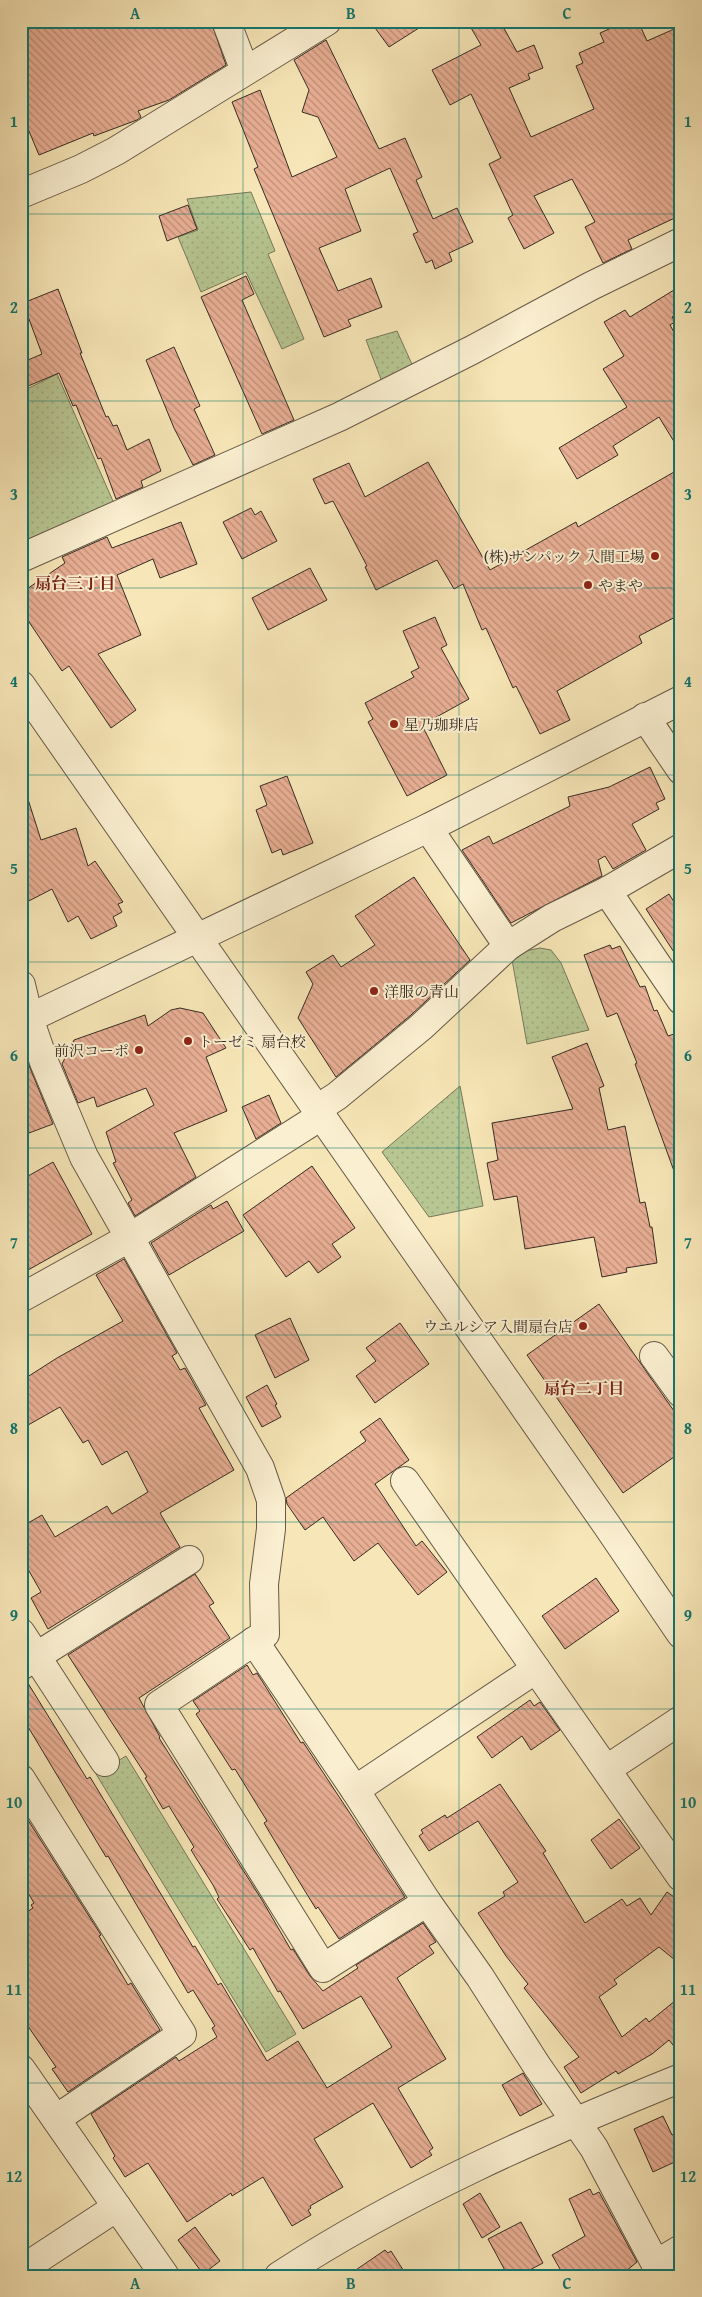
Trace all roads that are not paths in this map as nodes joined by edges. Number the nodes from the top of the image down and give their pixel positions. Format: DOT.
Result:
graph roads {
  1 [pos="226,21"];
  2 [pos="327,21"];
  3 [pos="245,71"];
  4 [pos="21,194"];
  5 [pos="681,242"];
  6 [pos="21,558"];
  7 [pos="21,685"];
  8 [pos="681,700"];
  9 [pos="645,717"];
  10 [pos="681,770"];
  11 [pos="428,828"];
  12 [pos="681,848"];
  13 [pos="607,891"];
  14 [pos="197,937"];
  15 [pos="508,946"];
  16 [pos="21,985"];
  17 [pos="681,1000"];
  18 [pos="25,1020"];
  19 [pos="319,1112"];
  20 [pos="130,1238"];
  21 [pos="21,1298"];
  22 [pos="654,1356"];
  23 [pos="681,1393"];
  24 [pos="405,1481"];
  25 [pos="190,1560"];
  26 [pos="21,1633"];
  27 [pos="681,1634"];
  28 [pos="254,1641"];
  29 [pos="29,1661"];
  30 [pos="536,1669"];
  31 [pos="681,1720"];
  32 [pos="105,1762"];
  33 [pos="607,1770"];
  34 [pos="21,1779"];
  35 [pos="355,1790"];
  36 [pos="681,1877"];
  37 [pos="427,1902"];
  38 [pos="21,2069"];
  39 [pos="681,2078"];
  40 [pos="56,2119"];
  41 [pos="575,2121"];
  42 [pos="117,2207"];
  43 [pos="681,2249"];
  44 [pos="21,2270"];
  45 [pos="659,2270"];
  46 [pos="165,2276"];
  47 [pos="279,2276"];
  1 -- 3 [label="street"];
  2 -- 3 [label="street"];
  3 -- 4 [label="street"];
  5 -- 6 [label="street"];
  7 -- 14 [label="street"];
  8 -- 9 [label="street"];
  9 -- 10 [label="street"];
  9 -- 11 [label="street"];
  11 -- 14 [label="street"];
  11 -- 15 [label="street"];
  12 -- 13 [label="street"];
  13 -- 15 [label="street"];
  13 -- 17 [label="street"];
  14 -- 18 [label="street"];
  14 -- 19 [label="street"];
  15 -- 19 [label="street"];
  16 -- 18 [label="street"];
  18 -- 20 [label="street"];
  19 -- 20 [label="street"];
  19 -- 27 [label="street"];
  20 -- 21 [label="street"];
  20 -- 28 [label="street"];
  22 -- 23 [label="street"];
  24 -- 30 [label="street"];
  25 -- 29 [label="street"];
  26 -- 29 [label="street"];
  28 -- 35 [label="street"];
  28 -- 37 [label="street"];
  29 -- 32 [label="street"];
  30 -- 33 [label="street"];
  30 -- 35 [label="street"];
  31 -- 33 [label="street"];
  33 -- 36 [label="street"];
  34 -- 40 [label="street"];
  35 -- 37 [label="street"];
  37 -- 41 [label="street"];
  38 -- 40 [label="street"];
  39 -- 41 [label="street"];
  40 -- 42 [label="street"];
  41 -- 45 [label="street"];
  41 -- 47 [label="street"];
  42 -- 44 [label="street"];
  42 -- 46 [label="street"];
  43 -- 45 [label="street"];
}
